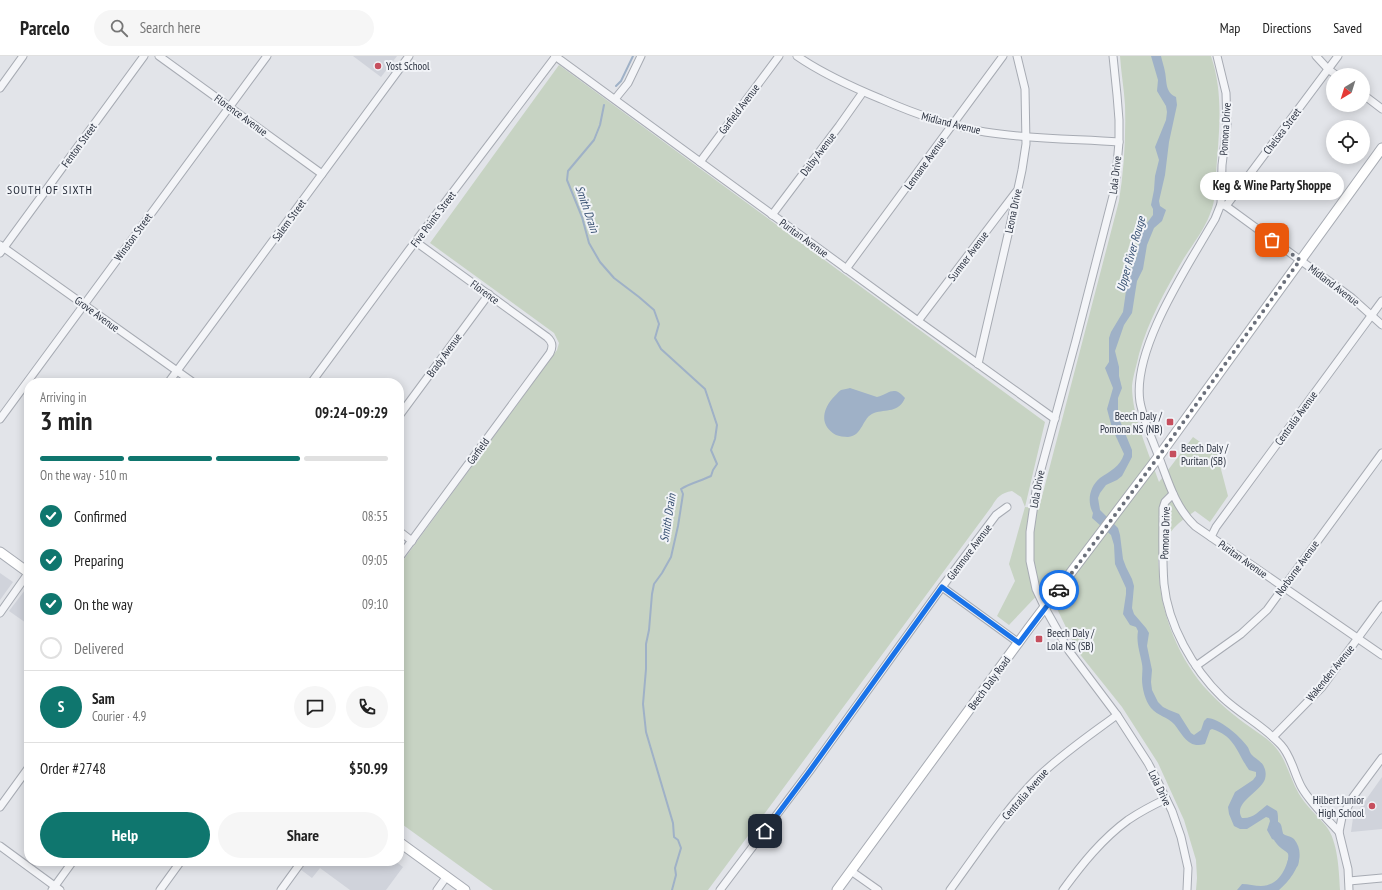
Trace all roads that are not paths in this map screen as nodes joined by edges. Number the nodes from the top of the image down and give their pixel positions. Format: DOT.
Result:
graph roads {
  1 [pos="23,56"];
  2 [pos="144,56"];
  3 [pos="159,56"];
  4 [pos="267,56"];
  5 [pos="409,56"];
  6 [pos="555,56"];
  7 [pos="641,56"];
  8 [pos="779,56"];
  9 [pos="797,56"];
  10 [pos="1003,56"];
  11 [pos="1017,56"];
  12 [pos="1113,56"];
  13 [pos="1217,56"];
  14 [pos="1316,56"];
  15 [pos="1338,56"];
  16 [pos="1327,68"];
  17 [pos="1329,68"];
  18 [pos="1326,72"];
  19 [pos="0,88"];
  20 [pos="863,92"];
  21 [pos="615,99"];
  22 [pos="1370,100"];
  23 [pos="229,107"];
  24 [pos="1382,109"];
  25 [pos="953,125"];
  26 [pos="1027,137"];
  27 [pos="1119,142"];
  28 [pos="1382,148"];
  29 [pos="700,162"];
  30 [pos="322,174"];
  31 [pos="1017,190"];
  32 [pos="1223,205"];
  33 [pos="772,215"];
  34 [pos="416,242"];
  35 [pos="1,248"];
  36 [pos="1300,260"];
  37 [pos="846,269"];
  38 [pos="489,294"];
  39 [pos="1382,301"];
  40 [pos="84,304"];
  41 [pos="1372,315"];
  42 [pos="918,321"];
  43 [pos="1382,325"];
  44 [pos="552,343"];
  45 [pos="978,364"];
  46 [pos="177,371"];
  47 [pos="30,378"];
  48 [pos="172,378"];
  49 [pos="187,378"];
  50 [pos="315,378"];
  51 [pos="24,386"];
  52 [pos="404,409"];
  53 [pos="1055,418"];
  54 [pos="0,419"];
  55 [pos="1382,453"];
  56 [pos="1159,456"];
  57 [pos="1173,494"];
  58 [pos="1008,507"];
  59 [pos="404,535"];
  60 [pos="1211,537"];
  61 [pos="412,541"];
  62 [pos="404,551"];
  63 [pos="0,552"];
  64 [pos="24,569"];
  65 [pos="24,580"];
  66 [pos="942,587"];
  67 [pos="1284,587"];
  68 [pos="1382,605"];
  69 [pos="1045,608"];
  70 [pos="0,613"];
  71 [pos="1358,638"];
  72 [pos="1019,643"];
  73 [pos="1382,655"];
  74 [pos="1196,666"];
  75 [pos="1117,715"];
  76 [pos="1273,737"];
  77 [pos="1382,758"];
  78 [pos="24,774"];
  79 [pos="1166,798"];
  80 [pos="0,807"];
  81 [pos="1339,832"];
  82 [pos="0,846"];
  83 [pos="404,846"];
  84 [pos="24,864"];
  85 [pos="26,866"];
  86 [pos="70,866"];
  87 [pos="177,866"];
  88 [pos="298,866"];
  89 [pos="851,871"];
  90 [pos="447,876"];
  91 [pos="1382,878"];
  92 [pos="1349,881"];
  93 [pos="56,889"];
  94 [pos="160,890"];
  95 [pos="281,890"];
  96 [pos="437,890"];
  97 [pos="466,890"];
  98 [pos="720,890"];
  99 [pos="837,890"];
  100 [pos="878,890"];
  101 [pos="950,890"];
  102 [pos="1063,890"];
  103 [pos="1188,890"];
  104 [pos="1349,890"];
  1 -- 19 [label="street"];
  2 -- 35 [label="street, Fenton Street"];
  3 -- 23 [label="street, Florence Avenue"];
  4 -- 23 [label="street, Winston Street"];
  5 -- 30 [label="street, Salem Street"];
  6 -- 21 [label="street, Puritan Avenue"];
  6 -- 34 [label="street, Five Points Street"];
  7 -- 21 [label="street"];
  8 -- 29 [label="street, Garfield Avenue"];
  9 -- 20 [label="street, Midland Avenue"];
  10 -- 25 [label="street, Lennane Avenue"];
  11 -- 26 [label="street, Leona Drive"];
  12 -- 27 [label="street, Lola Drive"];
  13 -- 32 [label="street, Pomona Drive"];
  14 -- 16 [label="street"];
  15 -- 17 [label="street, Chelsea Street"];
  18 -- 32 [label="street, Chelsea Street"];
  20 -- 25 [label="street, Midland Avenue"];
  20 -- 33 [label="street, Dalby Avenue"];
  21 -- 29 [label="street, Puritan Avenue"];
  22 -- 24 [label="street"];
  23 -- 30 [label="street, Florence Avenue"];
  23 -- 40 [label="street, Winston Street"];
  25 -- 26 [label="street, Midland Avenue"];
  25 -- 37 [label="street, Lennane Avenue"];
  26 -- 27 [label="street, Midland Avenue"];
  26 -- 31 [label="street, Leona Drive"];
  27 -- 53 [label="street, Lola Drive"];
  28 -- 36 [label="main road, Beech Daly Road"];
  29 -- 33 [label="street, Puritan Avenue"];
  30 -- 46 [label="street, Salem Street"];
  31 -- 42 [label="street, Sumner Avenue"];
  31 -- 45 [label="street, Leona Drive"];
  32 -- 36 [label="street, Midland Avenue"];
  32 -- 56 [label="street, Pomona Drive"];
  33 -- 37 [label="street, Puritan Avenue"];
  34 -- 38 [label="street, Florence"];
  34 -- 50 [label="street, Five Points Street"];
  35 -- 40 [label="street, Grove Avenue"];
  36 -- 41 [label="street, Midland Avenue"];
  36 -- 56 [label="main road, Beech Daly Road"];
  37 -- 42 [label="street, Puritan Avenue"];
  38 -- 44 [label="street, Florence"];
  38 -- 52 [label="street, Brady Avenue"];
  39 -- 41 [label="street, Centralia Avenue"];
  40 -- 46 [label="street, Grove Avenue"];
  40 -- 47 [label="street, Winston Street"];
  41 -- 43 [label="street, Midland Avenue"];
  41 -- 60 [label="street, Centralia Avenue"];
  42 -- 45 [label="street, Puritan Avenue"];
  44 -- 61 [label="street, Garfield"];
  45 -- 53 [label="street, Puritan Avenue"];
  46 -- 48 [label="street, Salem Street"];
  46 -- 49 [label="street, Grove Avenue"];
  51 -- 54 [label="street, Winston Street"];
  53 -- 69 [label="street, Lola Drive"];
  55 -- 67 [label="street, Norborne Avenue"];
  56 -- 57 [label="street, Pomona Drive"];
  56 -- 69 [label="main road, Beech Daly Road"];
  57 -- 60 [label="street, Puritan Avenue"];
  57 -- 74 [label="street, Pomona Drive"];
  58 -- 66 [label="street, Glenmore Avenue"];
  59 -- 61 [label="street"];
  60 -- 67 [label="street, Puritan Avenue"];
  61 -- 62 [label="street, Garfield"];
  63 -- 64 [label="main road"];
  65 -- 70 [label="street"];
  66 -- 72 [label="street"];
  66 -- 98 [label="street, Glenmore Avenue"];
  67 -- 71 [label="street, Puritan Avenue"];
  67 -- 74 [label="street, Norborne Avenue"];
  68 -- 71 [label="street, Wakenden Avenue"];
  69 -- 72 [label="main road, Beech Daly Road"];
  69 -- 75 [label="street, Lola Drive"];
  71 -- 73 [label="street, Puritan Avenue"];
  71 -- 76 [label="street, Wakenden Avenue"];
  72 -- 89 [label="main road, Beech Daly Road"];
  74 -- 76 [label="street, Pomona Drive"];
  75 -- 79 [label="street, Lola Drive"];
  75 -- 101 [label="street, Centralia Avenue"];
  76 -- 81 [label="street, Pomona Drive"];
  77 -- 81 [label="street"];
  78 -- 80 [label="street"];
  79 -- 102 [label="street"];
  79 -- 103 [label="street, Lola Drive"];
  81 -- 92 [label="street"];
  82 -- 84 [label="street"];
  83 -- 90 [label="main road"];
  85 -- 93 [label="street"];
  86 -- 93 [label="street"];
  87 -- 94 [label="street"];
  88 -- 95 [label="street"];
  89 -- 99 [label="main road, Beech Daly Road"];
  89 -- 100 [label="street"];
  90 -- 96 [label="street"];
  90 -- 97 [label="main road"];
  91 -- 92 [label="street"];
  92 -- 104 [label="street"];
}
